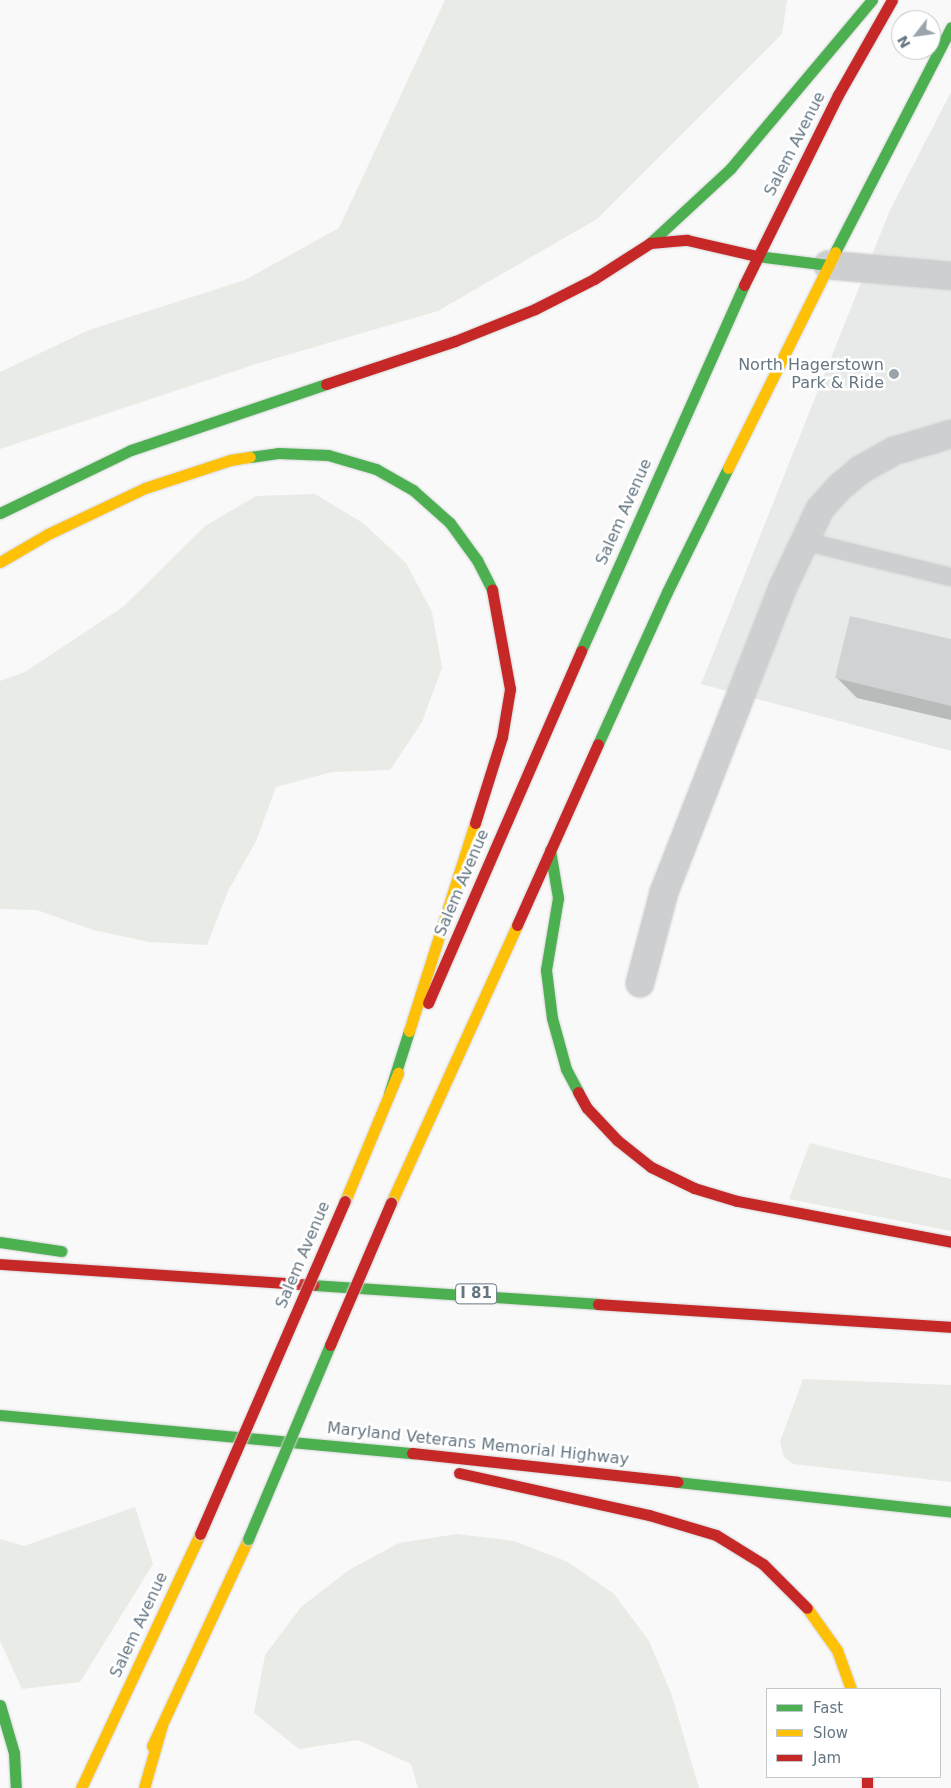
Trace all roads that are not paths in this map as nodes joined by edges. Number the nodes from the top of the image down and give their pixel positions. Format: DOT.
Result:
graph roads {
  1 [pos="872,0"];
  2 [pos="892,0"];
  3 [pos="951,27"];
  4 [pos="650,243"];
  5 [pos="757,256"];
  6 [pos="828,265"];
  7 [pos="951,276"];
  8 [pos="951,434"];
  9 [pos="0,513"];
  10 [pos="803,541"];
  11 [pos="0,562"];
  12 [pos="951,577"];
  13 [pos="550,850"];
  14 [pos="640,983"];
  15 [pos="389,1094"];
  16 [pos="0,1242"];
  17 [pos="951,1242"];
  18 [pos="77,1254"];
  19 [pos="116,1259"];
  20 [pos="0,1264"];
  21 [pos="251,1279"];
  22 [pos="951,1327"];
  23 [pos="0,1415"];
  24 [pos="321,1442"];
  25 [pos="951,1512"];
  26 [pos="851,1688"];
  27 [pos="0,1705"];
  28 [pos="162,1725"];
  29 [pos="16,1788"];
  30 [pos="80,1788"];
  31 [pos="134,1788"];
  32 [pos="144,1788"];
  1 -- 4 [label="main road"];
  2 -- 5 [label="main road, Salem Avenue"];
  3 -- 6 [label="main road"];
  4 -- 5 [label="main road"];
  4 -- 9 [label="main road"];
  5 -- 6 [label="main road"];
  5 -- 15 [label="main road, Salem Avenue"];
  6 -- 7 [label="street"];
  6 -- 13 [label="main road"];
  8 -- 10 [label="street"];
  10 -- 12 [label="lane"];
  10 -- 14 [label="street"];
  11 -- 15 [label="main road"];
  13 -- 17 [label="main road"];
  13 -- 28 [label="main road, bridge"];
  15 -- 30 [label="main road, Salem Avenue, bridge"];
  16 -- 18 [label="main road"];
  19 -- 21 [label="main road"];
  20 -- 21 [label="main road, I 81"];
  21 -- 22 [label="main road, I 81"];
  23 -- 24 [label="main road, Maryland Veterans Memorial Highway"];
  24 -- 25 [label="main road, Maryland Veterans Memorial Highway"];
  24 -- 26 [label="main road"];
  27 -- 29 [label="main road"];
  28 -- 31 [label="main road"];
  28 -- 32 [label="main road"];
}
